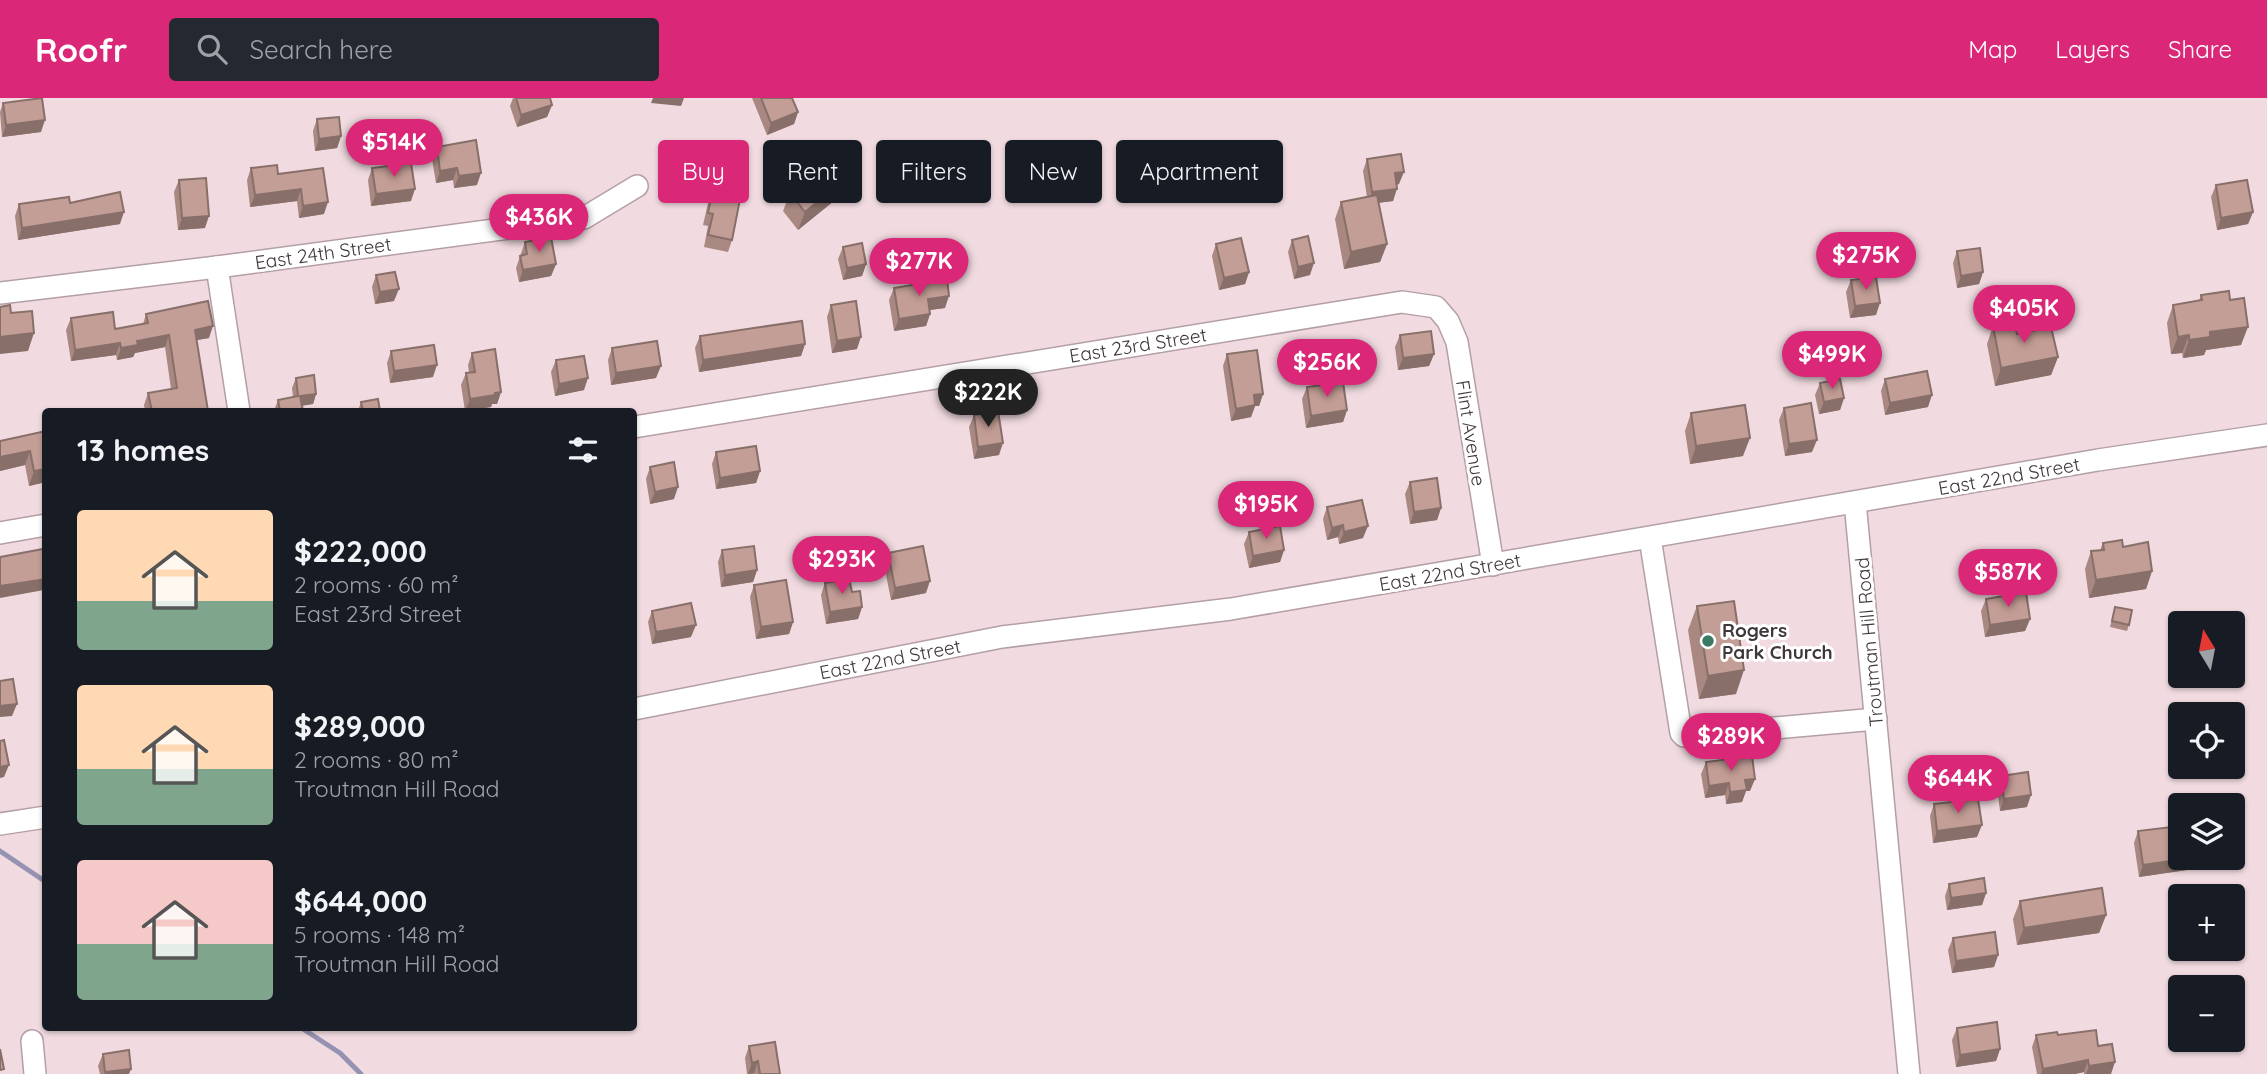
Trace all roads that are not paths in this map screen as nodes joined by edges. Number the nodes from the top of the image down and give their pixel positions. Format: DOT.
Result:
graph roads {
  1 [pos="638,186"];
  2 [pos="217,267"];
  3 [pos="0,293"];
  4 [pos="1436,307"];
  5 [pos="239,408"];
  6 [pos="637,427"];
  7 [pos="2267,435"];
  8 [pos="1856,502"];
  9 [pos="42,526"];
  10 [pos="0,533"];
  11 [pos="1650,537"];
  12 [pos="1493,565"];
  13 [pos="637,708"];
  14 [pos="1876,719"];
  15 [pos="42,818"];
  16 [pos="0,824"];
  17 [pos="32,1041"];
  18 [pos="35,1074"];
  19 [pos="1909,1074"];
  1 -- 2 [label="street, East 24th Street"];
  2 -- 3 [label="street, East 24th Street"];
  2 -- 5 [label="street"];
  4 -- 6 [label="street, East 23rd Street"];
  4 -- 12 [label="street, Flint Avenue"];
  7 -- 8 [label="street, East 22nd Street"];
  8 -- 11 [label="street, East 22nd Street"];
  8 -- 14 [label="street, Troutman Hill Road"];
  9 -- 10 [label="street"];
  11 -- 12 [label="street, East 22nd Street"];
  11 -- 14 [label="street"];
  12 -- 13 [label="street, East 22nd Street"];
  14 -- 19 [label="street, Troutman Hill Road"];
  15 -- 16 [label="street"];
  17 -- 18 [label="street"];
}
